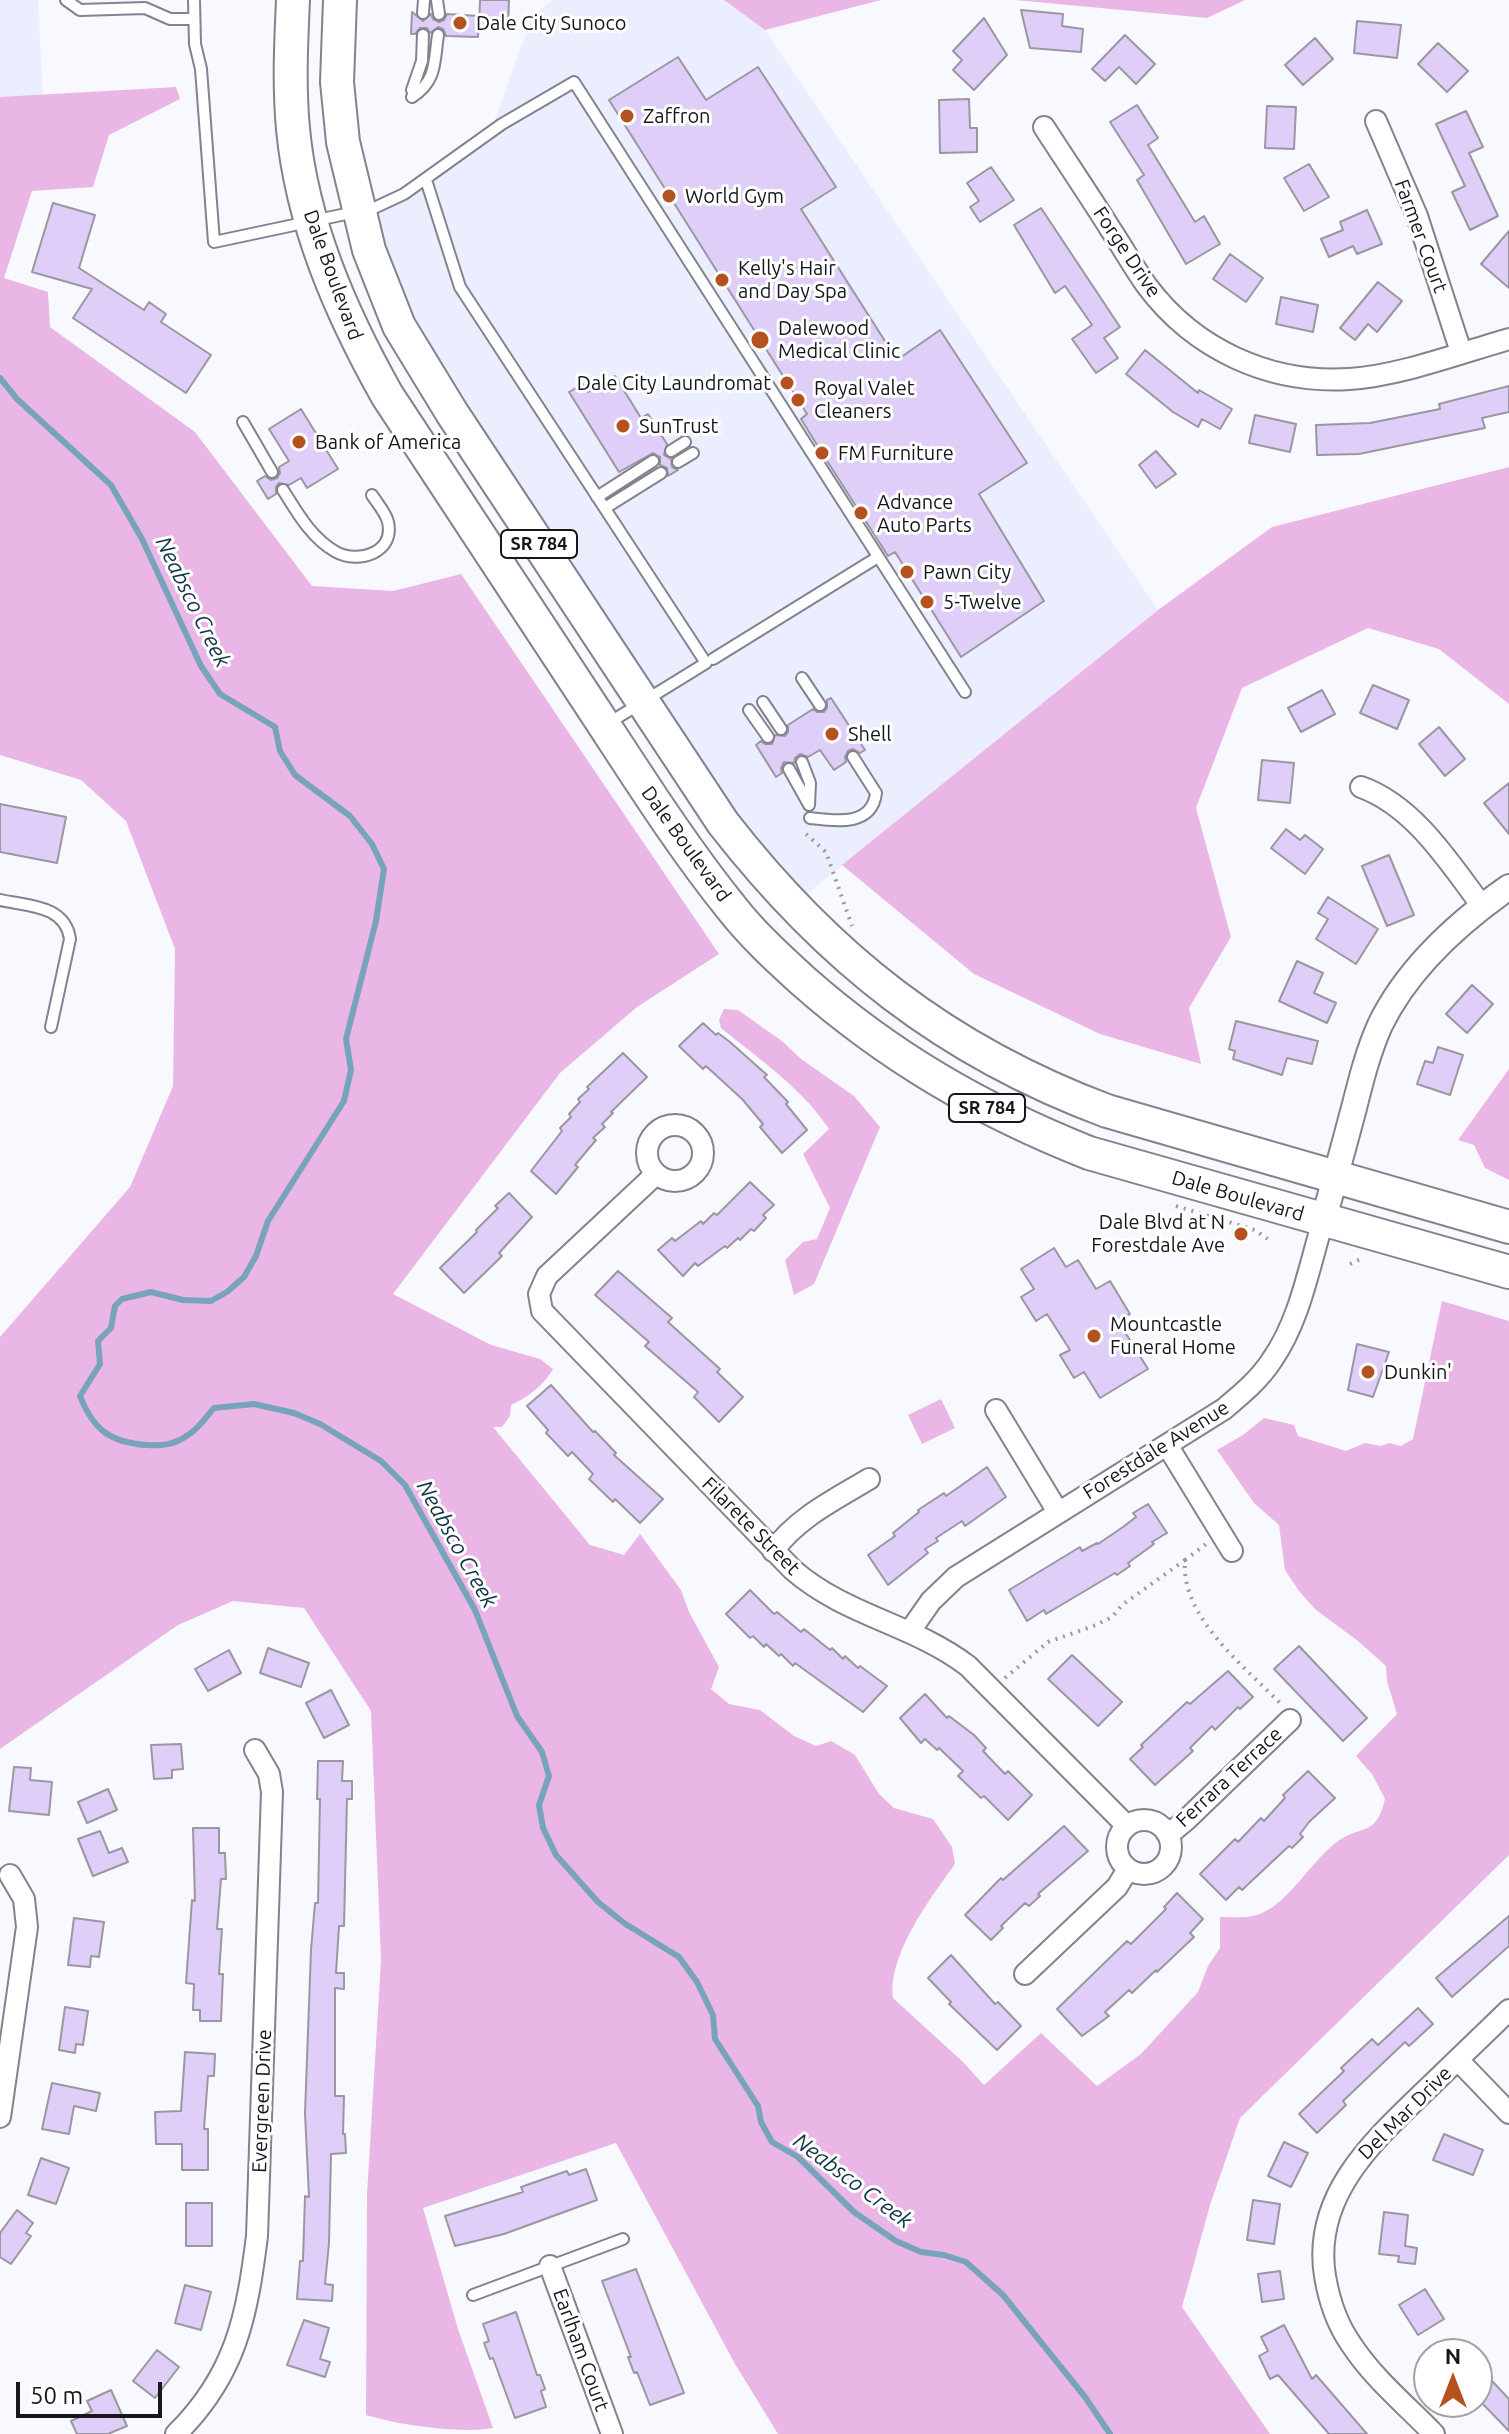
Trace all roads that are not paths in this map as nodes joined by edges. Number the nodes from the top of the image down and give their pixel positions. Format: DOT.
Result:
graph roads {
  1 [pos="66,0"];
  2 [pos="194,0"];
  3 [pos="293,0"];
  4 [pos="340,0"];
  5 [pos="424,0"];
  6 [pos="437,0"];
  7 [pos="423,13"];
  8 [pos="439,14"];
  9 [pos="193,19"];
  10 [pos="423,35"];
  11 [pos="438,35"];
  12 [pos="1376,121"];
  13 [pos="1044,127"];
  14 [pos="426,180"];
  15 [pos="359,212"];
  16 [pos="311,221"];
  17 [pos="1509,339"];
  18 [pos="1461,352"];
  19 [pos="243,422"];
  20 [pos="685,442"];
  21 [pos="671,451"];
  22 [pos="693,453"];
  23 [pos="653,461"];
  24 [pos="678,462"];
  25 [pos="272,472"];
  26 [pos="661,473"];
  27 [pos="283,490"];
  28 [pos="372,495"];
  29 [pos="597,497"];
  30 [pos="605,508"];
  31 [pos="878,557"];
  32 [pos="713,659"];
  33 [pos="802,678"];
  34 [pos="965,692"];
  35 [pos="644,701"];
  36 [pos="763,702"];
  37 [pos="820,705"];
  38 [pos="749,710"];
  39 [pos="605,725"];
  40 [pos="781,729"];
  41 [pos="768,737"];
  42 [pos="853,757"];
  43 [pos="802,762"];
  44 [pos="789,769"];
  45 [pos="1361,787"];
  46 [pos="810,818"];
  47 [pos="1509,887"];
  48 [pos="0,900"];
  49 [pos="1482,906"];
  50 [pos="51,1027"];
  51 [pos="656,1174"];
  52 [pos="1335,1177"];
  53 [pos="1323,1221"];
  54 [pos="1509,1227"];
  55 [pos="1509,1272"];
  56 [pos="996,1410"];
  57 [pos="1167,1445"];
  58 [pos="869,1479"];
  59 [pos="1058,1512"];
  60 [pos="773,1551"];
  61 [pos="1232,1551"];
  62 [pos="910,1631"];
  63 [pos="1290,1720"];
  64 [pos="255,1750"];
  65 [pos="1127,1826"];
  66 [pos="1166,1832"];
  67 [pos="1128,1869"];
  68 [pos="10,1875"];
  69 [pos="1025,1974"];
  70 [pos="1509,2010"];
  71 [pos="1458,2060"];
  72 [pos="1509,2113"];
  73 [pos="0,2117"];
  74 [pos="623,2239"];
  75 [pos="550,2266"];
  76 [pos="473,2295"];
  77 [pos="176,2434"];
  78 [pos="610,2434"];
  79 [pos="1434,2434"];
  1 -- 9 [label="lane"];
  2 -- 9 [label="lane"];
  3 -- 16 [label="main road, Dale Boulevard / SR 784"];
  4 -- 15 [label="main road, Dale Boulevard / SR 784"];
  5 -- 7 [label="lane"];
  6 -- 8 [label="lane"];
  9 -- 16 [label="lane"];
  10 -- 11 [label="lane"];
  12 -- 18 [label="street, Farmer Court"];
  13 -- 18 [label="street, Forge Drive"];
  14 -- 15 [label="lane"];
  14 -- 29 [label="lane"];
  14 -- 31 [label="lane"];
  15 -- 16 [label="lane"];
  15 -- 35 [label="main road, Dale Boulevard / SR 784"];
  16 -- 39 [label="main road, Dale Boulevard / SR 784"];
  17 -- 18 [label="street, Forge Drive"];
  19 -- 25 [label="lane"];
  20 -- 21 [label="lane"];
  22 -- 24 [label="lane"];
  23 -- 29 [label="lane"];
  26 -- 30 [label="lane"];
  27 -- 28 [label="lane"];
  29 -- 30 [label="lane"];
  30 -- 35 [label="lane"];
  31 -- 32 [label="lane"];
  31 -- 34 [label="lane"];
  33 -- 37 [label="lane"];
  35 -- 39 [label="lane"];
  35 -- 52 [label="main road, Dale Boulevard / SR 784"];
  36 -- 40 [label="lane"];
  38 -- 41 [label="lane"];
  39 -- 53 [label="main road, Dale Boulevard / SR 784"];
  42 -- 46 [label="lane"];
  43 -- 44 [label="lane"];
  45 -- 49 [label="street"];
  47 -- 49 [label="street, Forestdale Avenue"];
  48 -- 50 [label="lane"];
  49 -- 52 [label="street, Forestdale Avenue"];
  51 -- 60 [label="street, Filarete Street"];
  52 -- 53 [label="street, Forestdale Avenue"];
  52 -- 54 [label="main road, Dale Boulevard / SR 784"];
  53 -- 55 [label="main road, Dale Boulevard / SR 784"];
  53 -- 57 [label="street, Forestdale Avenue"];
  56 -- 59 [label="street"];
  57 -- 59 [label="street, Forestdale Avenue"];
  57 -- 61 [label="street"];
  58 -- 60 [label="street"];
  59 -- 62 [label="street, Forestdale Avenue"];
  60 -- 62 [label="street, Filarete Street"];
  62 -- 65 [label="street, Filarete Street"];
  63 -- 66 [label="street, Ferrara Terrace"];
  64 -- 77 [label="street, Evergreen Drive"];
  65 -- 66 [label="street, Ferrara Terrace"];
  65 -- 67 [label="street"];
  66 -- 67 [label="street, Ferrara Terrace"];
  67 -- 69 [label="street"];
  68 -- 73 [label="street"];
  70 -- 71 [label="street, Del Mar Drive"];
  71 -- 72 [label="street"];
  71 -- 79 [label="street, Del Mar Drive"];
  74 -- 75 [label="lane"];
  75 -- 76 [label="lane"];
  75 -- 78 [label="street, Earlham Court"];
}
